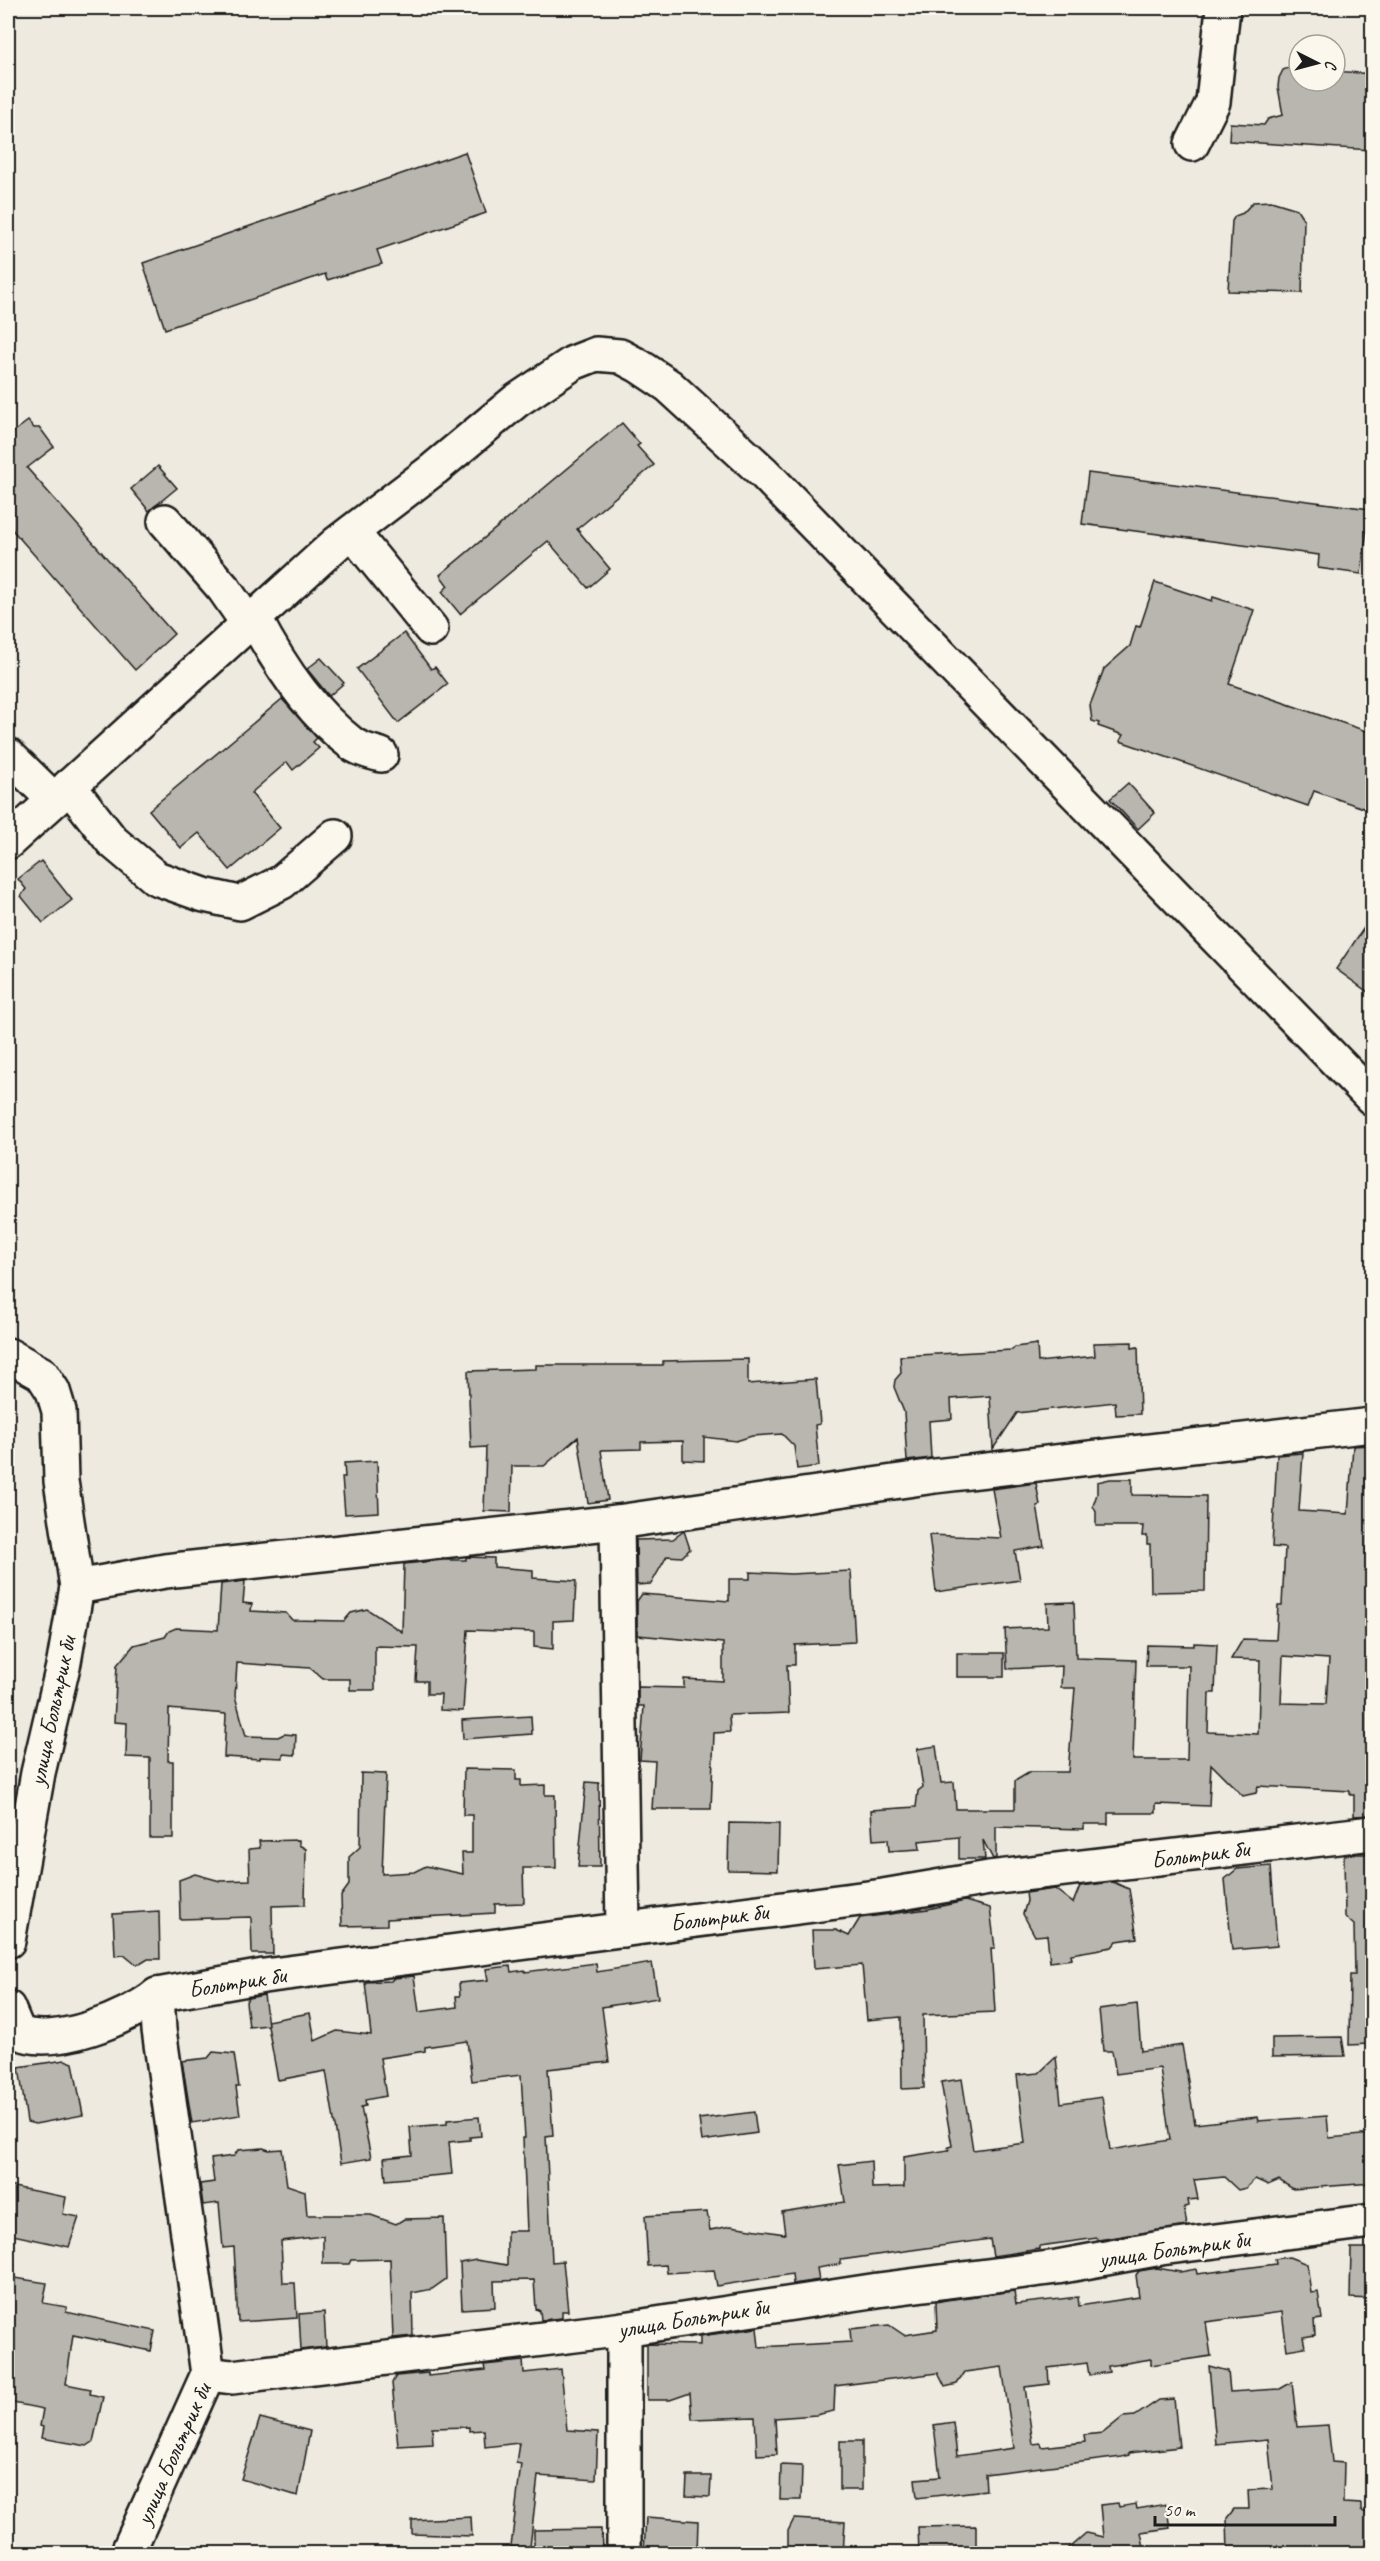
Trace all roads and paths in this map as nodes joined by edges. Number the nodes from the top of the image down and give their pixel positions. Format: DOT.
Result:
graph roads {
  1 [pos="1223,8"];
  2 [pos="1192,144"];
  3 [pos="165,521"];
  4 [pos="352,532"];
  5 [pos="252,622"];
  6 [pos="431,629"];
  7 [pos="8,755"];
  8 [pos="381,755"];
  9 [pos="62,793"];
  10 [pos="335,837"];
  11 [pos="8,842"];
  12 [pos="1372,1098"];
  13 [pos="8,1355"];
  14 [pos="1372,1425"];
  15 [pos="617,1522"];
  16 [pos="77,1587"];
  17 [pos="1372,1833"];
  18 [pos="623,1930"];
  19 [pos="8,1941"];
  20 [pos="157,1995"];
  21 [pos="11,2025"];
  22 [pos="1372,2221"];
  23 [pos="624,2329"];
  24 [pos="208,2374"];
  25 [pos="127,2553"];
  26 [pos="624,2553"];
  1 -- 2 [label="street"];
  3 -- 5 [label="street"];
  4 -- 5 [label="street"];
  4 -- 6 [label="street"];
  4 -- 12 [label="street"];
  5 -- 8 [label="street"];
  5 -- 9 [label="street"];
  7 -- 9 [label="street"];
  9 -- 10 [label="street"];
  9 -- 11 [label="street"];
  13 -- 16 [label="street, улица Больтрик би"];
  14 -- 15 [label="street"];
  15 -- 16 [label="street"];
  15 -- 18 [label="street"];
  16 -- 19 [label="street, улица Больтрик би"];
  17 -- 18 [label="street, Больтрик би"];
  18 -- 20 [label="street, Больтрик би"];
  20 -- 21 [label="street, Больтрик би"];
  20 -- 24 [label="street"];
  22 -- 23 [label="street, улица Больтрик би"];
  23 -- 24 [label="street, улица Больтрик би"];
  23 -- 26 [label="street"];
  24 -- 25 [label="street, улица Больтрик би"];
}
